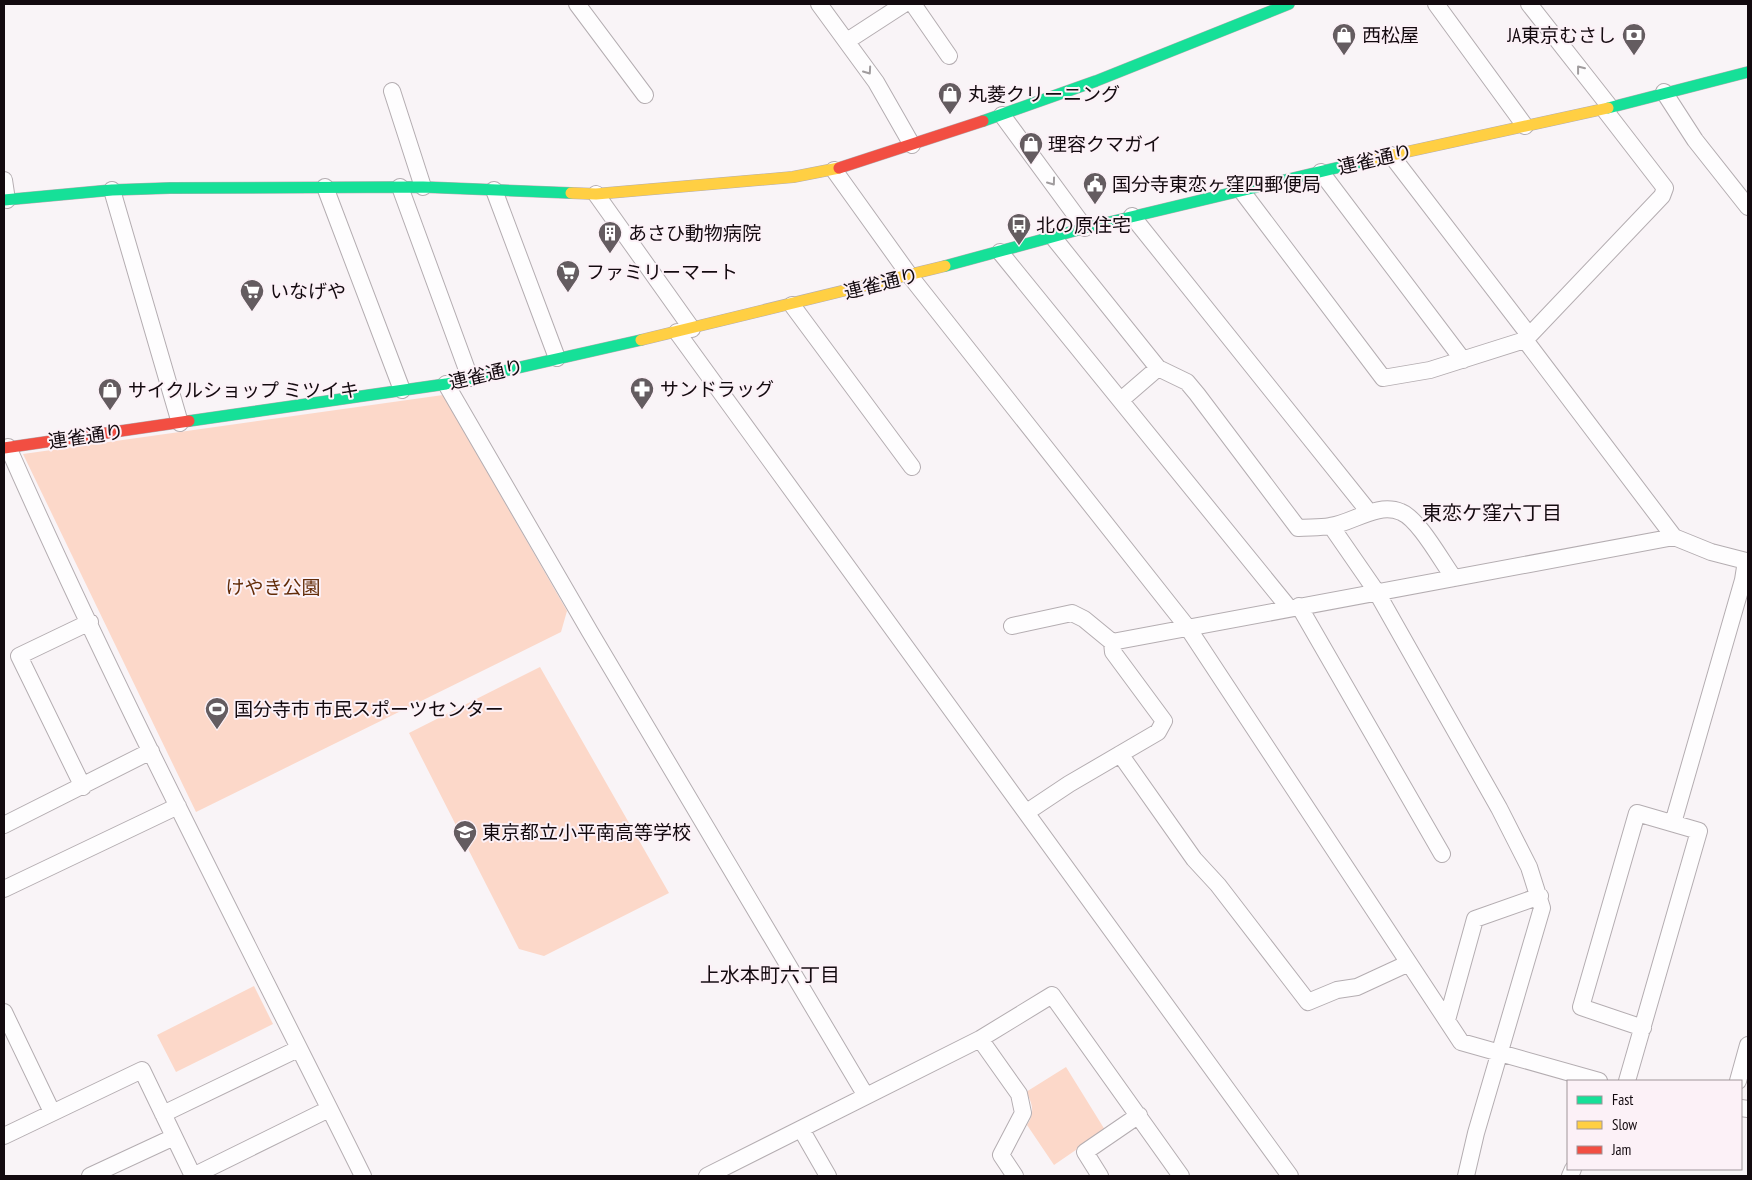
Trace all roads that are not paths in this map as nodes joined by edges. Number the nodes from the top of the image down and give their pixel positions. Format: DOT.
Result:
graph roads {
  1 [pos="577,4"];
  2 [pos="819,4"];
  3 [pos="904,4"];
  4 [pos="913,4"];
  5 [pos="1289,4"];
  6 [pos="1436,4"];
  7 [pos="1529,4"];
  8 [pos="847,41"];
  9 [pos="949,56"];
  10 [pos="1748,72"];
  11 [pos="392,91"];
  12 [pos="1664,92"];
  13 [pos="645,95"];
  14 [pos="1607,108"];
  15 [pos="1002,115"];
  16 [pos="1525,126"];
  17 [pos="912,145"];
  18 [pos="1391,155"];
  19 [pos="834,170"];
  20 [pos="1321,172"];
  21 [pos="4,180"];
  22 [pos="423,186"];
  23 [pos="325,187"];
  24 [pos="400,187"];
  25 [pos="112,190"];
  26 [pos="494,190"];
  27 [pos="1241,190"];
  28 [pos="596,194"];
  29 [pos="6,200"];
  30 [pos="1748,207"];
  31 [pos="1132,216"];
  32 [pos="1085,228"];
  33 [pos="1053,237"];
  34 [pos="1000,252"];
  35 [pos="910,276"];
  36 [pos="792,305"];
  37 [pos="684,330"];
  38 [pos="1527,338"];
  39 [pos="557,358"];
  40 [pos="1463,360"];
  41 [pos="1158,368"];
  42 [pos="470,378"];
  43 [pos="446,384"];
  44 [pos="402,390"];
  45 [pos="1121,400"];
  46 [pos="180,423"];
  47 [pos="6,447"];
  48 [pos="912,467"];
  49 [pos="1369,512"];
  50 [pos="1331,526"];
  51 [pos="1674,537"];
  52 [pos="1747,556"];
  53 [pos="1454,578"];
  54 [pos="1376,591"];
  55 [pos="1294,607"];
  56 [pos="90,622"];
  57 [pos="1012,626"];
  58 [pos="1188,628"];
  59 [pos="1112,642"];
  60 [pos="151,751"];
  61 [pos="1120,754"];
  62 [pos="83,787"];
  63 [pos="178,806"];
  64 [pos="1027,812"];
  65 [pos="1673,823"];
  66 [pos="4,825"];
  67 [pos="1442,854"];
  68 [pos="4,889"];
  69 [pos="1540,896"];
  70 [pos="1409,962"];
  71 [pos="4,1012"];
  72 [pos="1447,1020"];
  73 [pos="1643,1028"];
  74 [pos="980,1039"];
  75 [pos="1748,1045"];
  76 [pos="298,1048"];
  77 [pos="1499,1054"];
  78 [pos="1595,1080"];
  79 [pos="1627,1080"];
  80 [pos="1738,1080"];
  81 [pos="866,1096"];
  82 [pos="329,1109"];
  83 [pos="52,1112"];
  84 [pos="163,1114"];
  85 [pos="1140,1115"];
  86 [pos="801,1129"];
  87 [pos="4,1136"];
  88 [pos="174,1137"];
  89 [pos="90,1176"];
  90 [pos="193,1176"];
  91 [pos="363,1176"];
  92 [pos="706,1176"];
  93 [pos="828,1176"];
  94 [pos="1015,1176"];
  95 [pos="1100,1176"];
  96 [pos="1181,1176"];
  97 [pos="1290,1176"];
  98 [pos="1466,1176"];
  1 -- 13 [label="street"];
  2 -- 8 [label="street"];
  3 -- 8 [label="street"];
  4 -- 9 [label="street"];
  5 -- 15 [label="main road"];
  6 -- 16 [label="street"];
  14 -- 7 [label="street, one-way"];
  8 -- 17 [label="street, one-way"];
  10 -- 12 [label="main road, 連雀通り"];
  11 -- 22 [label="street"];
  12 -- 14 [label="main road, 連雀通り"];
  12 -- 30 [label="street"];
  14 -- 16 [label="main road, 連雀通り"];
  14 -- 38 [label="street"];
  15 -- 17 [label="main road"];
  15 -- 32 [label="street, one-way"];
  16 -- 18 [label="main road, 連雀通り"];
  17 -- 19 [label="main road"];
  18 -- 20 [label="main road, 連雀通り"];
  18 -- 38 [label="street"];
  19 -- 28 [label="main road"];
  19 -- 35 [label="street"];
  20 -- 27 [label="main road, 連雀通り"];
  20 -- 40 [label="street"];
  21 -- 29 [label="street"];
  22 -- 24 [label="main road"];
  22 -- 26 [label="main road"];
  23 -- 24 [label="main road"];
  23 -- 25 [label="main road"];
  23 -- 44 [label="street"];
  24 -- 42 [label="street"];
  25 -- 29 [label="main road"];
  25 -- 46 [label="street"];
  26 -- 28 [label="main road"];
  26 -- 39 [label="street"];
  27 -- 31 [label="main road, 連雀通り"];
  27 -- 40 [label="street"];
  28 -- 37 [label="street"];
  31 -- 32 [label="main road, 連雀通り"];
  31 -- 49 [label="street"];
  32 -- 33 [label="main road, 連雀通り"];
  33 -- 34 [label="main road, 連雀通り"];
  33 -- 41 [label="street"];
  34 -- 35 [label="main road, 連雀通り"];
  34 -- 45 [label="street"];
  35 -- 36 [label="main road, 連雀通り"];
  35 -- 58 [label="street"];
  36 -- 37 [label="main road, 連雀通り"];
  36 -- 48 [label="street"];
  37 -- 39 [label="main road, 連雀通り"];
  37 -- 64 [label="street"];
  38 -- 40 [label="street"];
  38 -- 51 [label="street"];
  39 -- 42 [label="main road, 連雀通り"];
  41 -- 45 [label="street"];
  41 -- 50 [label="street"];
  42 -- 43 [label="main road, 連雀通り"];
  43 -- 44 [label="main road, 連雀通り"];
  43 -- 81 [label="street"];
  44 -- 46 [label="main road, 連雀通り"];
  45 -- 55 [label="street"];
  46 -- 47 [label="main road, 連雀通り"];
  47 -- 56 [label="street"];
  49 -- 50 [label="street"];
  49 -- 53 [label="street"];
  50 -- 54 [label="street"];
  51 -- 52 [label="street"];
  51 -- 53 [label="street"];
  52 -- 65 [label="street"];
  53 -- 54 [label="street"];
  54 -- 55 [label="street"];
  54 -- 69 [label="street"];
  55 -- 58 [label="street"];
  55 -- 67 [label="street"];
  56 -- 60 [label="street"];
  56 -- 62 [label="street"];
  57 -- 59 [label="street"];
  58 -- 59 [label="street"];
  58 -- 70 [label="street"];
  59 -- 61 [label="street"];
  60 -- 62 [label="street"];
  60 -- 63 [label="street"];
  61 -- 64 [label="street"];
  61 -- 70 [label="street"];
  62 -- 66 [label="street"];
  63 -- 68 [label="street"];
  63 -- 76 [label="street"];
  64 -- 97 [label="street"];
  65 -- 73 [label="street"];
  65 -- 73 [label="street"];
  69 -- 72 [label="street"];
  69 -- 77 [label="street"];
  70 -- 72 [label="street"];
  71 -- 83 [label="street"];
  72 -- 77 [label="street"];
  73 -- 79 [label="street"];
  74 -- 81 [label="street"];
  74 -- 85 [label="street"];
  74 -- 94 [label="street"];
  75 -- 80 [label="street"];
  76 -- 82 [label="street"];
  76 -- 84 [label="street"];
  77 -- 78 [label="street"];
  77 -- 98 [label="street"];
  81 -- 86 [label="street"];
  82 -- 90 [label="street"];
  82 -- 91 [label="street"];
  83 -- 84 [label="street"];
  83 -- 87 [label="street"];
  84 -- 88 [label="street"];
  85 -- 95 [label="street"];
  85 -- 96 [label="street"];
  86 -- 92 [label="street"];
  86 -- 93 [label="street"];
  88 -- 89 [label="street"];
  88 -- 90 [label="street"];
}
